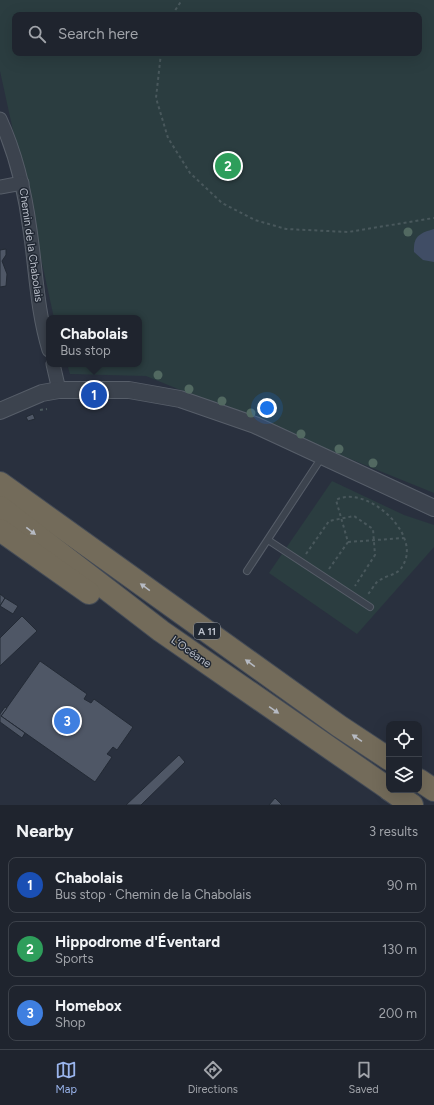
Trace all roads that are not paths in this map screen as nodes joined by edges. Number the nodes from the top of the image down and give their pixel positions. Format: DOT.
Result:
graph roads {
  1 [pos="0,119"];
  2 [pos="22,183"];
  3 [pos="0,187"];
  4 [pos="46,340"];
  5 [pos="54,367"];
  6 [pos="59,390"];
  7 [pos="0,411"];
  8 [pos="322,457"];
  9 [pos="0,475"];
  10 [pos="0,483"];
  11 [pos="20,498"];
  12 [pos="0,507"];
  13 [pos="434,508"];
  14 [pos="0,530"];
  15 [pos="268,540"];
  16 [pos="247,571"];
  17 [pos="370,607"];
  18 [pos="161,631"];
  19 [pos="386,757"];
  20 [pos="422,782"];
  21 [pos="386,787"];
  22 [pos="434,790"];
  23 [pos="394,793"];
  24 [pos="412,805"];
  1 -- 2 [label="street, Chemin de la Chabolais"];
  2 -- 3 [label="street"];
  2 -- 4 [label="street, Chemin de la Chabolais"];
  5 -- 6 [label="street"];
  6 -- 7 [label="street"];
  6 -- 8 [label="street"];
  8 -- 13 [label="street"];
  8 -- 15 [label="lane"];
  9 -- 11 [label="highway"];
  10 -- 11 [label="highway, A 11"];
  19 -- 11 [label="highway, A 11, one-way"];
  12 -- 18 [label="highway, L’Océane / A 11, one-way"];
  14 -- 18 [label="highway"];
  15 -- 16 [label="lane"];
  15 -- 17 [label="lane"];
  18 -- 21 [label="highway, L’Océane / A 11, one-way"];
  20 -- 22 [label="highway"];
  23 -- 24 [label="highway, L’Océane / A 11"];
}
